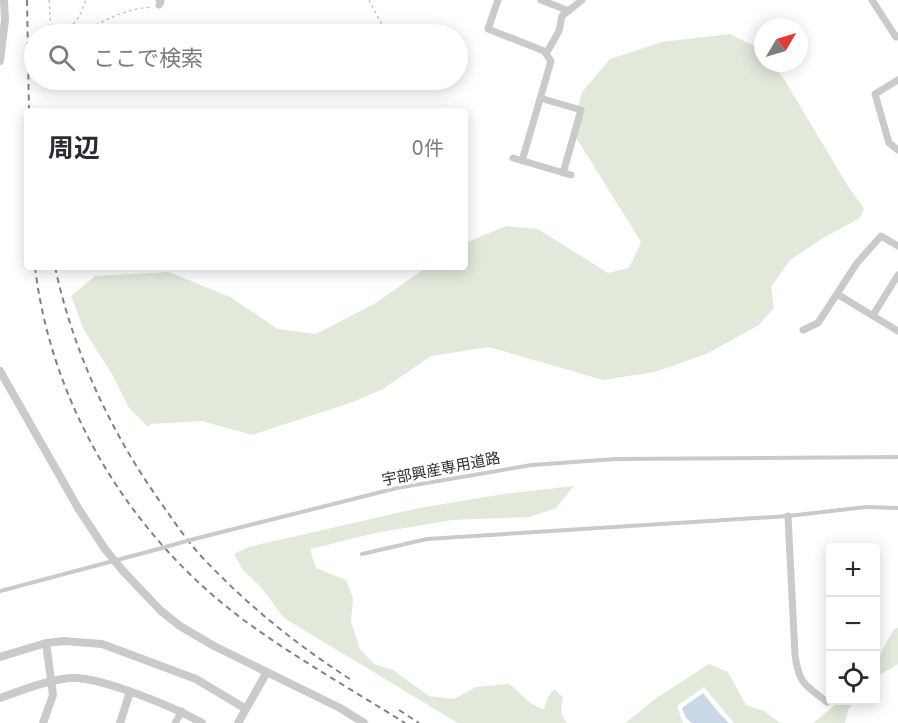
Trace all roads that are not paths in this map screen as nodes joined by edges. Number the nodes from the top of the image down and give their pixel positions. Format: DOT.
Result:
graph roads {
  1 [pos="4,0"];
  2 [pos="498,0"];
  3 [pos="541,0"];
  4 [pos="582,0"];
  5 [pos="872,0"];
  6 [pos="569,11"];
  7 [pos="897,38"];
  8 [pos="546,54"];
  9 [pos="0,61"];
  10 [pos="898,80"];
  11 [pos="540,98"];
  12 [pos="898,150"];
  13 [pos="513,158"];
  14 [pos="522,161"];
  15 [pos="898,246"];
  16 [pos="898,275"];
  17 [pos="837,294"];
  18 [pos="873,315"];
  19 [pos="803,330"];
  20 [pos="898,331"];
  21 [pos="0,371"];
  22 [pos="898,457"];
  23 [pos="898,508"];
  24 [pos="788,516"];
  25 [pos="362,554"];
  26 [pos="0,591"];
  27 [pos="46,643"];
  28 [pos="0,657"];
  29 [pos="267,672"];
  30 [pos="52,680"];
  31 [pos="130,692"];
  32 [pos="0,698"];
  33 [pos="826,701"];
  34 [pos="246,709"];
  35 [pos="182,711"];
  36 [pos="44,723"];
  37 [pos="120,723"];
  38 [pos="175,723"];
  39 [pos="202,723"];
  40 [pos="238,723"];
  41 [pos="364,723"];
  1 -- 9 [label="street"];
  2 -- 8 [label="street"];
  3 -- 6 [label="street"];
  4 -- 6 [label="street"];
  5 -- 7 [label="street"];
  6 -- 8 [label="street"];
  8 -- 11 [label="street"];
  10 -- 12 [label="street"];
  11 -- 14 [label="street"];
  11 -- 14 [label="street"];
  13 -- 14 [label="street"];
  15 -- 17 [label="street"];
  16 -- 18 [label="street"];
  17 -- 18 [label="street"];
  17 -- 19 [label="street"];
  18 -- 20 [label="street"];
  21 -- 29 [label="street, bridge"];
  22 -- 26 [label="lane, 宇部興産専用道路, bridge"];
  23 -- 24 [label="lane"];
  24 -- 25 [label="lane"];
  24 -- 33 [label="street"];
  27 -- 28 [label="street"];
  27 -- 30 [label="street"];
  27 -- 34 [label="street"];
  29 -- 34 [label="street"];
  29 -- 41 [label="street"];
  30 -- 31 [label="street"];
  30 -- 32 [label="street"];
  30 -- 36 [label="street"];
  31 -- 35 [label="street"];
  31 -- 37 [label="street"];
  34 -- 40 [label="street"];
  35 -- 38 [label="street"];
  35 -- 39 [label="street"];
}
